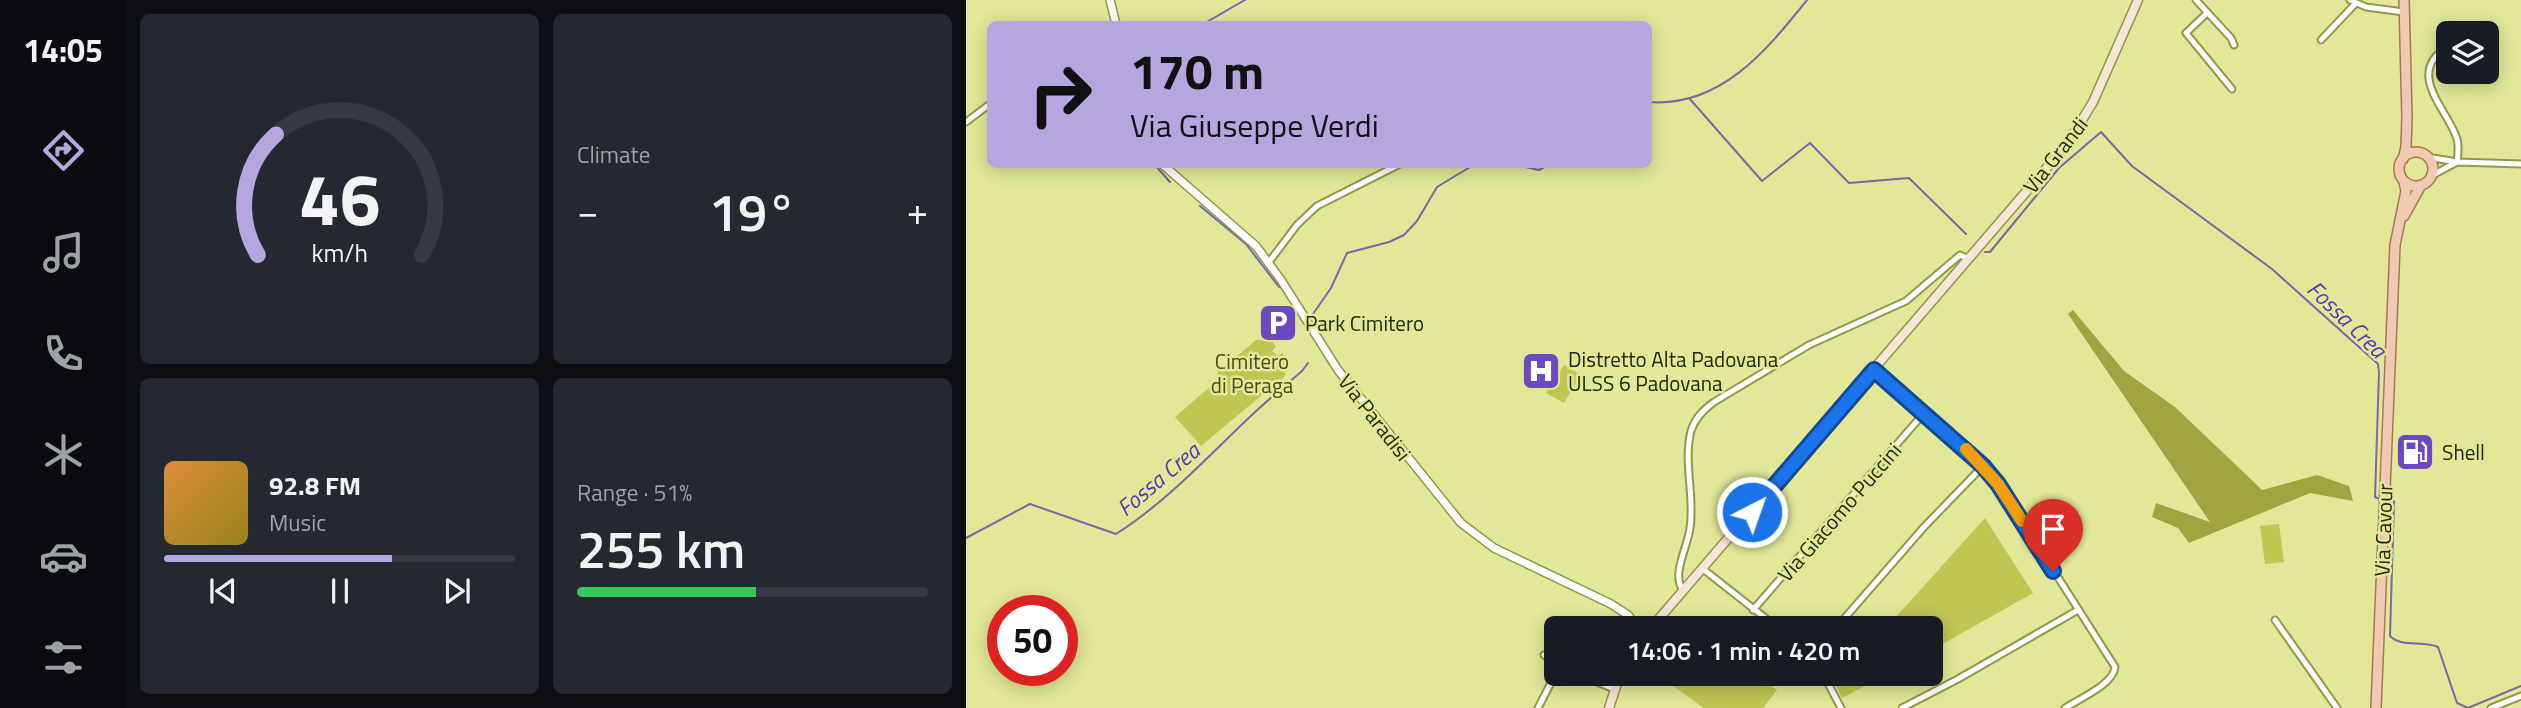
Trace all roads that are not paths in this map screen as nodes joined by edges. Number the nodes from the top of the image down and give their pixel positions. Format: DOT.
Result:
graph roads {
  1 [pos="1111,0"];
  2 [pos="2138,0"];
  3 [pos="2196,0"];
  4 [pos="2404,0"];
  5 [pos="2353,2"];
  6 [pos="2404,12"];
  7 [pos="2207,13"];
  8 [pos="1115,21"];
  9 [pos="2321,40"];
  10 [pos="2234,45"];
  11 [pos="2436,57"];
  12 [pos="2232,89"];
  13 [pos="987,106"];
  14 [pos="2407,117"];
  15 [pos="966,122"];
  16 [pos="2423,155"];
  17 [pos="2403,159"];
  18 [pos="2457,162"];
  19 [pos="2521,164"];
  20 [pos="1167,168"];
  21 [pos="1392,168"];
  22 [pos="2431,176"];
  23 [pos="2404,182"];
  24 [pos="2421,185"];
  25 [pos="2398,227"];
  26 [pos="1969,259"];
  27 [pos="1269,262"];
  28 [pos="1874,370"];
  29 [pos="1924,413"];
  30 [pos="1983,466"];
  31 [pos="1703,569"];
  32 [pos="1683,590"];
  33 [pos="1754,610"];
  34 [pos="2078,610"];
  35 [pos="1627,616"];
  36 [pos="1661,616"];
  37 [pos="1762,616"];
  38 [pos="1846,616"];
  39 [pos="2275,620"];
  40 [pos="1549,686"];
  41 [pos="1607,686"];
  42 [pos="1615,686"];
  43 [pos="1829,686"];
  44 [pos="1614,689"];
  45 [pos="2521,696"];
  46 [pos="1538,708"];
  47 [pos="1609,708"];
  48 [pos="1841,708"];
  49 [pos="1902,708"];
  50 [pos="2065,708"];
  51 [pos="2337,708"];
  52 [pos="2376,708"];
  53 [pos="2491,708"];
  1 -- 8 [label="street"];
  2 -- 26 [label="main road, Via Grandi"];
  3 -- 7 [label="street"];
  4 -- 6 [label="main road"];
  5 -- 6 [label="street"];
  5 -- 9 [label="street"];
  6 -- 14 [label="main road"];
  7 -- 10 [label="street"];
  7 -- 12 [label="street"];
  11 -- 18 [label="street"];
  13 -- 15 [label="street"];
  14 -- 16 [label="main road"];
  14 -- 17 [label="main road"];
  16 -- 17 [label="main road"];
  16 -- 18 [label="street"];
  16 -- 22 [label="main road"];
  17 -- 23 [label="main road"];
  18 -- 19 [label="street"];
  18 -- 22 [label="street"];
  20 -- 27 [label="street, Via Paradisi"];
  21 -- 27 [label="street"];
  22 -- 24 [label="main road"];
  23 -- 24 [label="main road"];
  23 -- 25 [label="main road, Via Cavour"];
  24 -- 25 [label="main road, Via Cavour"];
  25 -- 52 [label="main road, Via Cavour"];
  26 -- 28 [label="main road, Via Grandi"];
  26 -- 32 [label="street"];
  27 -- 35 [label="street, Via Paradisi"];
  28 -- 29 [label="street"];
  28 -- 31 [label="main road, Via Grandi"];
  29 -- 30 [label="street"];
  29 -- 33 [label="street, Via Giacomo Puccini"];
  30 -- 34 [label="street"];
  30 -- 38 [label="street"];
  31 -- 32 [label="main road, Via Grandi"];
  31 -- 33 [label="street"];
  32 -- 36 [label="main road, Via Grandi"];
  33 -- 37 [label="street"];
  34 -- 49 [label="street"];
  34 -- 50 [label="street"];
  39 -- 51 [label="street"];
  40 -- 46 [label="street"];
  41 -- 44 [label="street"];
  42 -- 44 [label="main road"];
  43 -- 48 [label="street"];
  44 -- 47 [label="main road"];
  45 -- 53 [label="street"];
}
